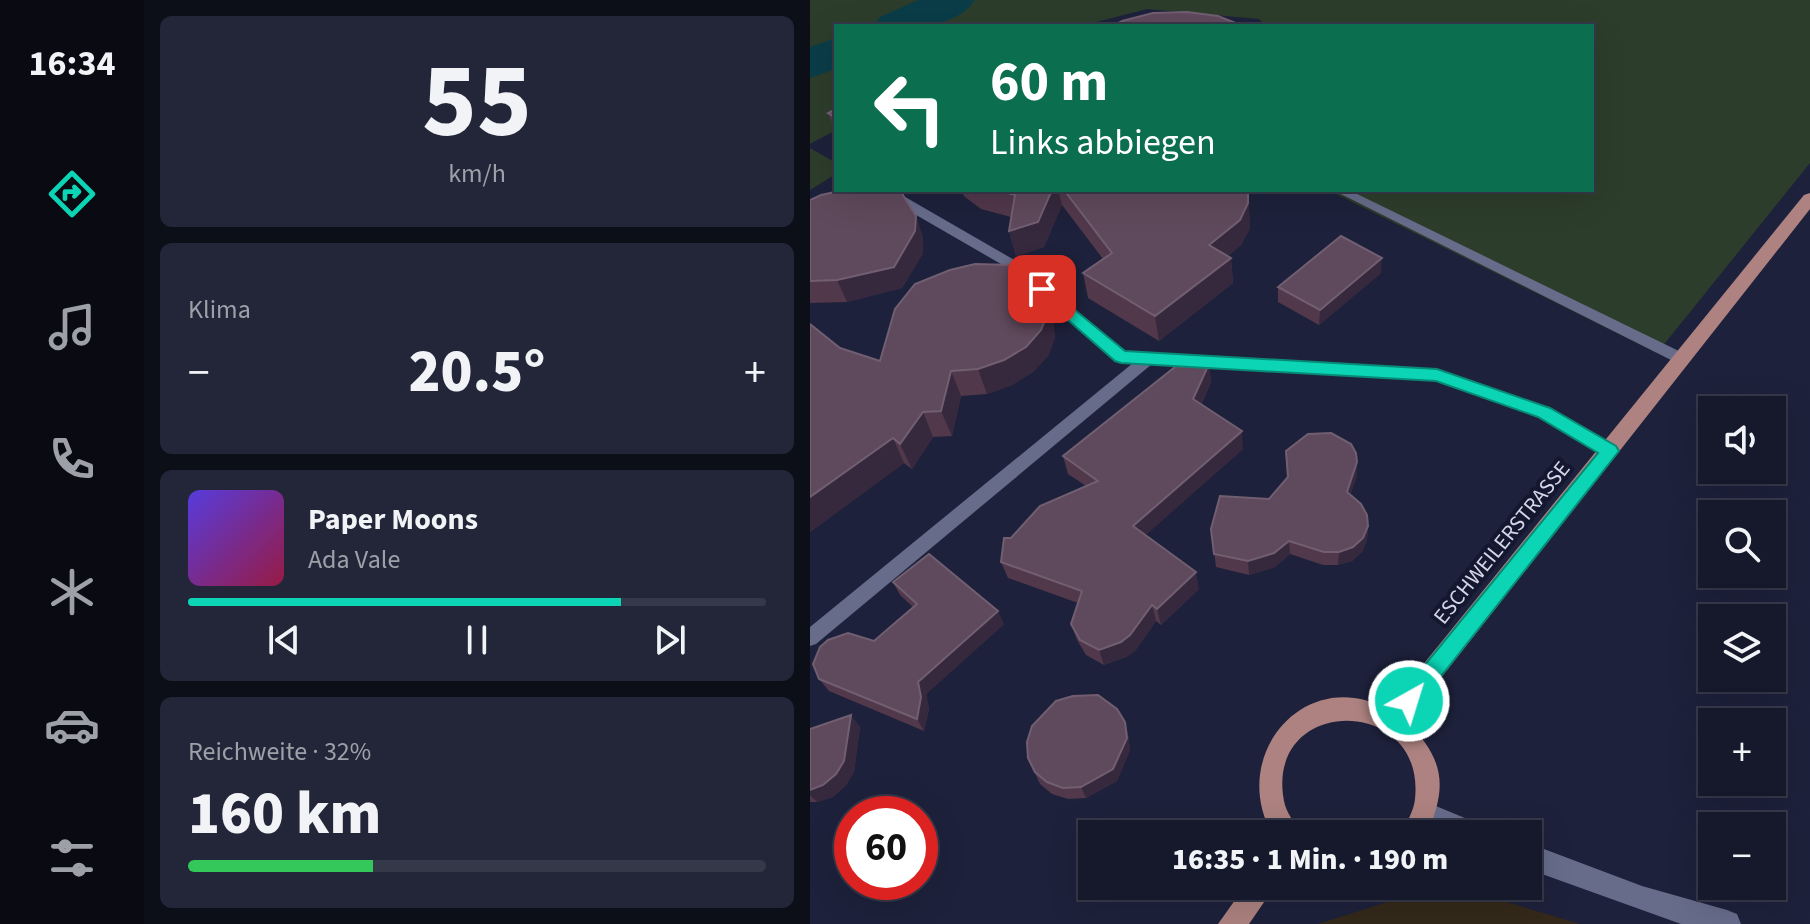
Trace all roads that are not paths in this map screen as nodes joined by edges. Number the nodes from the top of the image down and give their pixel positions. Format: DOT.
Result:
graph roads {
  1 [pos="1343,192"];
  2 [pos="1810,198"];
  3 [pos="868,201"];
  4 [pos="1148,359"];
  5 [pos="1682,359"];
  6 [pos="1610,451"];
  7 [pos="810,638"];
  8 [pos="1392,721"];
  9 [pos="1279,820"];
  10 [pos="1421,820"];
  11 [pos="1542,861"];
  12 [pos="1251,900"];
  13 [pos="1232,924"];
  14 [pos="1727,924"];
  1 -- 5 [label="lane"];
  2 -- 5 [label="main road, ESCHWEILERSTRASSE"];
  3 -- 4 [label="lane"];
  4 -- 6 [label="lane"];
  4 -- 7 [label="lane"];
  5 -- 6 [label="main road, ESCHWEILERSTRASSE"];
  6 -- 8 [label="main road, ESCHWEILERSTRASSE"];
  8 -- 9 [label="main road"];
  8 -- 10 [label="main road"];
  11 -- 14 [label="street"];
  12 -- 13 [label="main road"];
}
